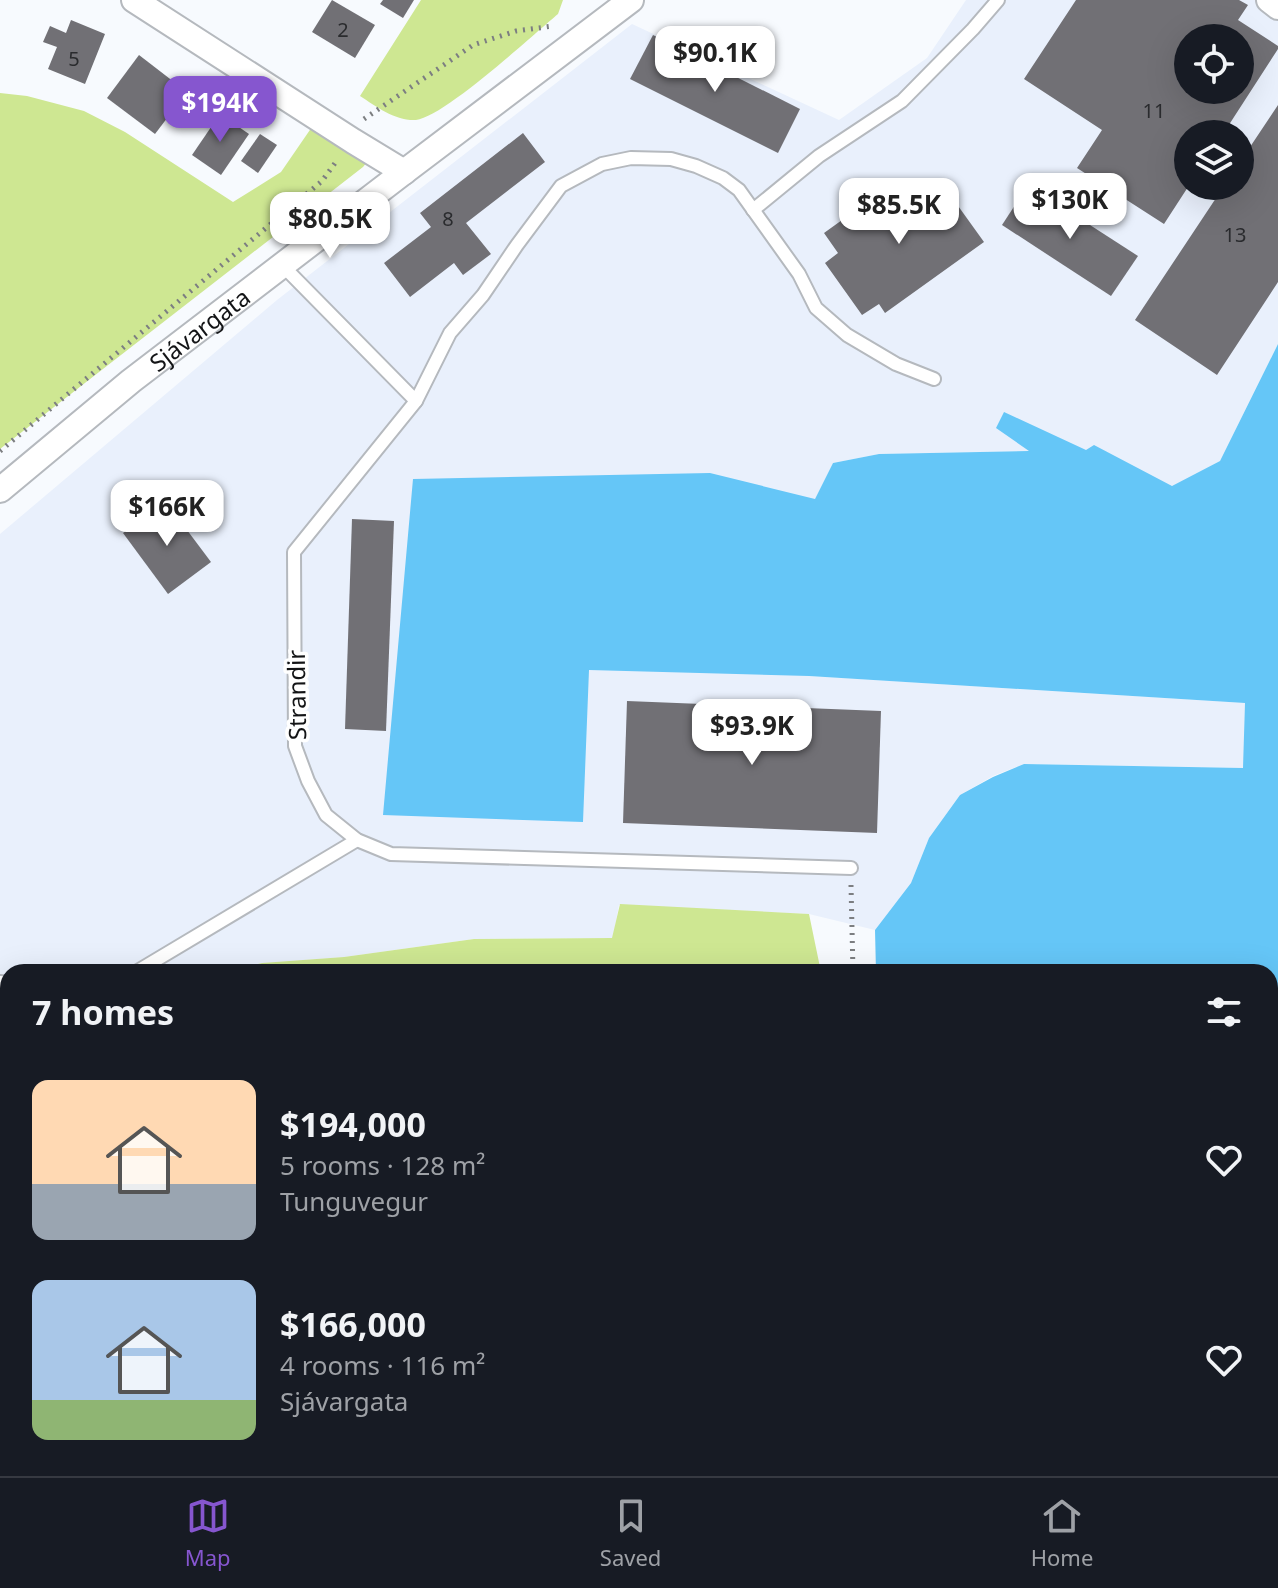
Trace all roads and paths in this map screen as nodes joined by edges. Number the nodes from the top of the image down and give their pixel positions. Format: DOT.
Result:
graph roads {
  1 [pos="134,0"];
  2 [pos="631,0"];
  3 [pos="998,0"];
  4 [pos="1269,0"];
  5 [pos="1278,7"];
  6 [pos="555,26"];
  7 [pos="353,141"];
  8 [pos="404,172"];
  9 [pos="753,210"];
  10 [pos="283,266"];
  11 [pos="934,379"];
  12 [pos="416,401"];
  13 [pos="0,451"];
  14 [pos="0,490"];
  15 [pos="357,840"];
  16 [pos="851,868"];
  17 [pos="149,964"];
  18 [pos="853,964"];
  1 -- 7 [label="street"];
  2 -- 8 [label="street, Sjávargata"];
  3 -- 9 [label="lane"];
  4 -- 5 [label="street"];
  6 -- 7 [label="path"];
  7 -- 8 [label="street"];
  7 -- 13 [label="path"];
  8 -- 10 [label="street, Sjávargata"];
  9 -- 11 [label="lane, Strandir"];
  9 -- 12 [label="lane, Strandir"];
  10 -- 12 [label="lane"];
  10 -- 14 [label="street, Sjávargata"];
  12 -- 15 [label="lane, Strandir"];
  15 -- 16 [label="lane, Strandir"];
  15 -- 17 [label="lane"];
  16 -- 18 [label="path"];
}
